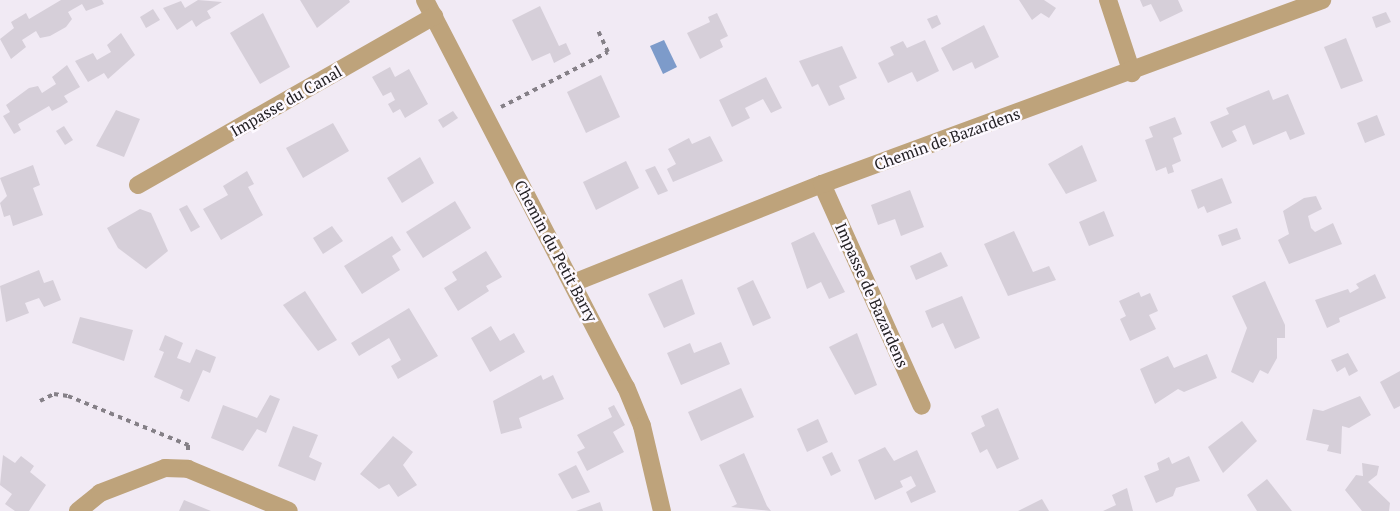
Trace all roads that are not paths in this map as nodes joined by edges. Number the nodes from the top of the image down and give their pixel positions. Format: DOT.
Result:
graph roads {
  1 [pos="1108,0"];
  2 [pos="1322,0"];
  3 [pos="430,8"];
  4 [pos="1132,73"];
  5 [pos="822,184"];
  6 [pos="138,185"];
  7 [pos="573,283"];
  8 [pos="922,406"];
  9 [pos="78,511"];
  10 [pos="289,511"];
  11 [pos="662,511"];
  1 -- 4 [label="street"];
  2 -- 4 [label="street, Chemin de Bazardens"];
  3 -- 6 [label="street, Impasse du Canal"];
  3 -- 7 [label="street, Chemin du Petit Barry"];
  4 -- 5 [label="street, Chemin de Bazardens"];
  5 -- 7 [label="street, Chemin de Bazardens"];
  5 -- 8 [label="street, Impasse de Bazardens"];
  7 -- 11 [label="street, Chemin du Petit Barry"];
  9 -- 10 [label="street"];
}
